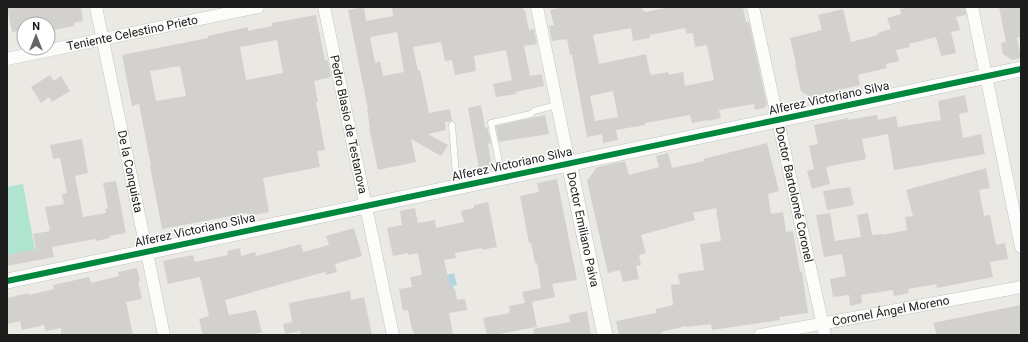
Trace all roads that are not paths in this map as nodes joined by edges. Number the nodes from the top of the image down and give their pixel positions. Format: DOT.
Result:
graph roads {
  1 [pos="96,7"];
  2 [pos="258,7"];
  3 [pos="324,7"];
  4 [pos="537,7"];
  5 [pos="753,7"];
  6 [pos="972,7"];
  7 [pos="103,39"];
  8 [pos="7,59"];
  9 [pos="1021,70"];
  10 [pos="986,77"];
  11 [pos="557,105"];
  12 [pos="779,120"];
  13 [pos="452,125"];
  14 [pos="569,163"];
  15 [pos="502,177"];
  16 [pos="456,187"];
  17 [pos="366,206"];
  18 [pos="1021,247"];
  19 [pos="146,252"];
  20 [pos="7,281"];
  21 [pos="1021,287"];
  22 [pos="824,329"];
  23 [pos="164,335"];
  24 [pos="392,335"];
  25 [pos="605,335"];
  26 [pos="760,335"];
  1 -- 7 [label="street, De la Conquista"];
  2 -- 7 [label="street, Teniente Celestino Prieto"];
  3 -- 17 [label="street, Pedro Blasio de Testanova"];
  4 -- 11 [label="street, Doctor Emiliano Paiva"];
  5 -- 12 [label="street, Doctor Bartolomé Coronel"];
  6 -- 10 [label="street"];
  7 -- 8 [label="street, Teniente Celestino Prieto"];
  7 -- 19 [label="street, De la Conquista"];
  9 -- 10 [label="street, Alferez Victoriano Silva"];
  10 -- 12 [label="street, Alferez Victoriano Silva"];
  10 -- 18 [label="street"];
  11 -- 14 [label="street, Doctor Emiliano Paiva"];
  11 -- 15 [label="lane"];
  12 -- 14 [label="street, Alferez Victoriano Silva"];
  12 -- 22 [label="street, Doctor Bartolomé Coronel"];
  13 -- 16 [label="lane"];
  14 -- 15 [label="street, Alferez Victoriano Silva"];
  14 -- 25 [label="street, Doctor Emiliano Paiva"];
  15 -- 16 [label="street, Alferez Victoriano Silva"];
  16 -- 17 [label="street, Alferez Victoriano Silva"];
  17 -- 19 [label="street, Alferez Victoriano Silva"];
  17 -- 24 [label="street, Pedro Blasio de Testanova"];
  19 -- 20 [label="street, Alferez Victoriano Silva"];
  19 -- 23 [label="street, De la Conquista"];
  21 -- 22 [label="street, Coronel Ángel Moreno"];
  22 -- 26 [label="street, Coronel Ángel Moreno"];
}
